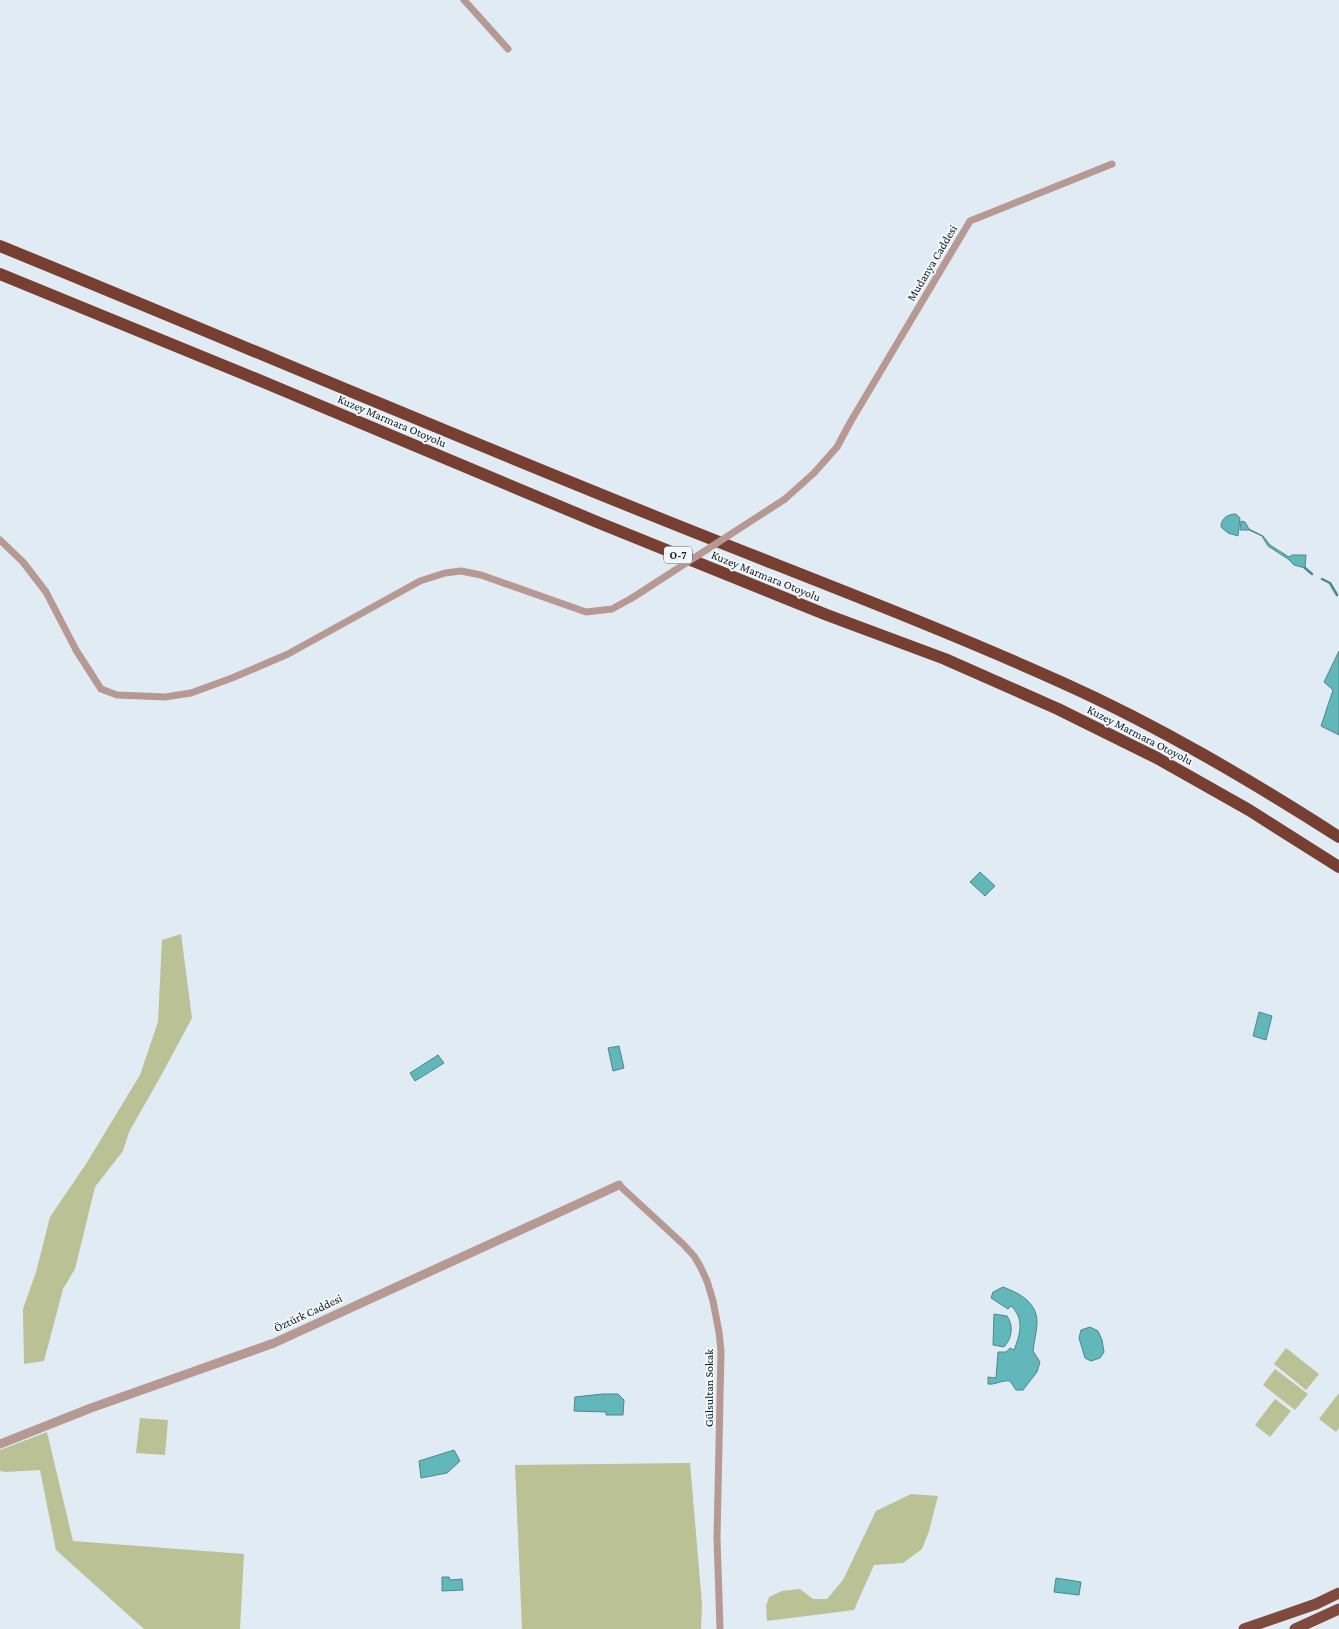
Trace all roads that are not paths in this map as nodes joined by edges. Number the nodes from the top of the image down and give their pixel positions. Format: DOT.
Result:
graph roads {
  1 [pos="464,0"];
  2 [pos="508,49"];
  3 [pos="1112,164"];
  4 [pos="0,246"];
  5 [pos="0,274"];
  6 [pos="0,540"];
  7 [pos="1339,837"];
  8 [pos="1339,867"];
  9 [pos="619,1185"];
  10 [pos="0,1444"];
  11 [pos="1339,1593"];
  12 [pos="1339,1609"];
  13 [pos="720,1629"];
  14 [pos="1244,1629"];
  15 [pos="1295,1629"];
  1 -- 2 [label="street"];
  3 -- 6 [label="street, Mudanya Caddesi, bridge"];
  4 -- 7 [label="highway, Kuzey Marmara Otoyolu / O-7"];
  5 -- 8 [label="highway, Kuzey Marmara Otoyolu / O-7"];
  9 -- 10 [label="street, Öztürk Caddesi"];
  9 -- 13 [label="street, Gülsultan Sokak"];
  11 -- 14 [label="highway"];
  12 -- 15 [label="highway"];
}
